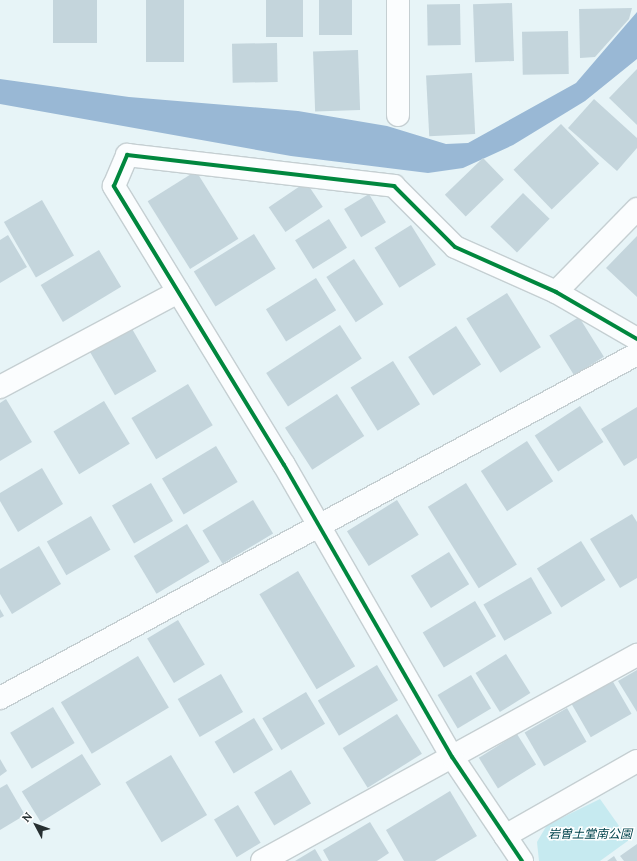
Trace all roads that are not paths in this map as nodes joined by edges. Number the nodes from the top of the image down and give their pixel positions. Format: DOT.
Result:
graph roads {
  1 [pos="398,0"];
  2 [pos="398,115"];
  3 [pos="637,208"];
  4 [pos="178,292"];
  5 [pos="556,292"];
  6 [pos="637,339"];
  7 [pos="637,354"];
  8 [pos="0,387"];
  9 [pos="320,528"];
  10 [pos="637,656"];
  11 [pos="0,698"];
  12 [pos="452,758"];
  13 [pos="637,761"];
  14 [pos="504,836"];
  15 [pos="262,861"];
  16 [pos="522,861"];
  1 -- 2 [label="street"];
  3 -- 5 [label="street"];
  4 -- 5 [label="street"];
  4 -- 8 [label="street"];
  4 -- 9 [label="street"];
  5 -- 6 [label="street"];
  7 -- 9 [label="street"];
  9 -- 11 [label="street"];
  9 -- 12 [label="street"];
  10 -- 12 [label="street"];
  12 -- 14 [label="street"];
  12 -- 15 [label="street"];
  13 -- 14 [label="street"];
  14 -- 16 [label="street"];
}
